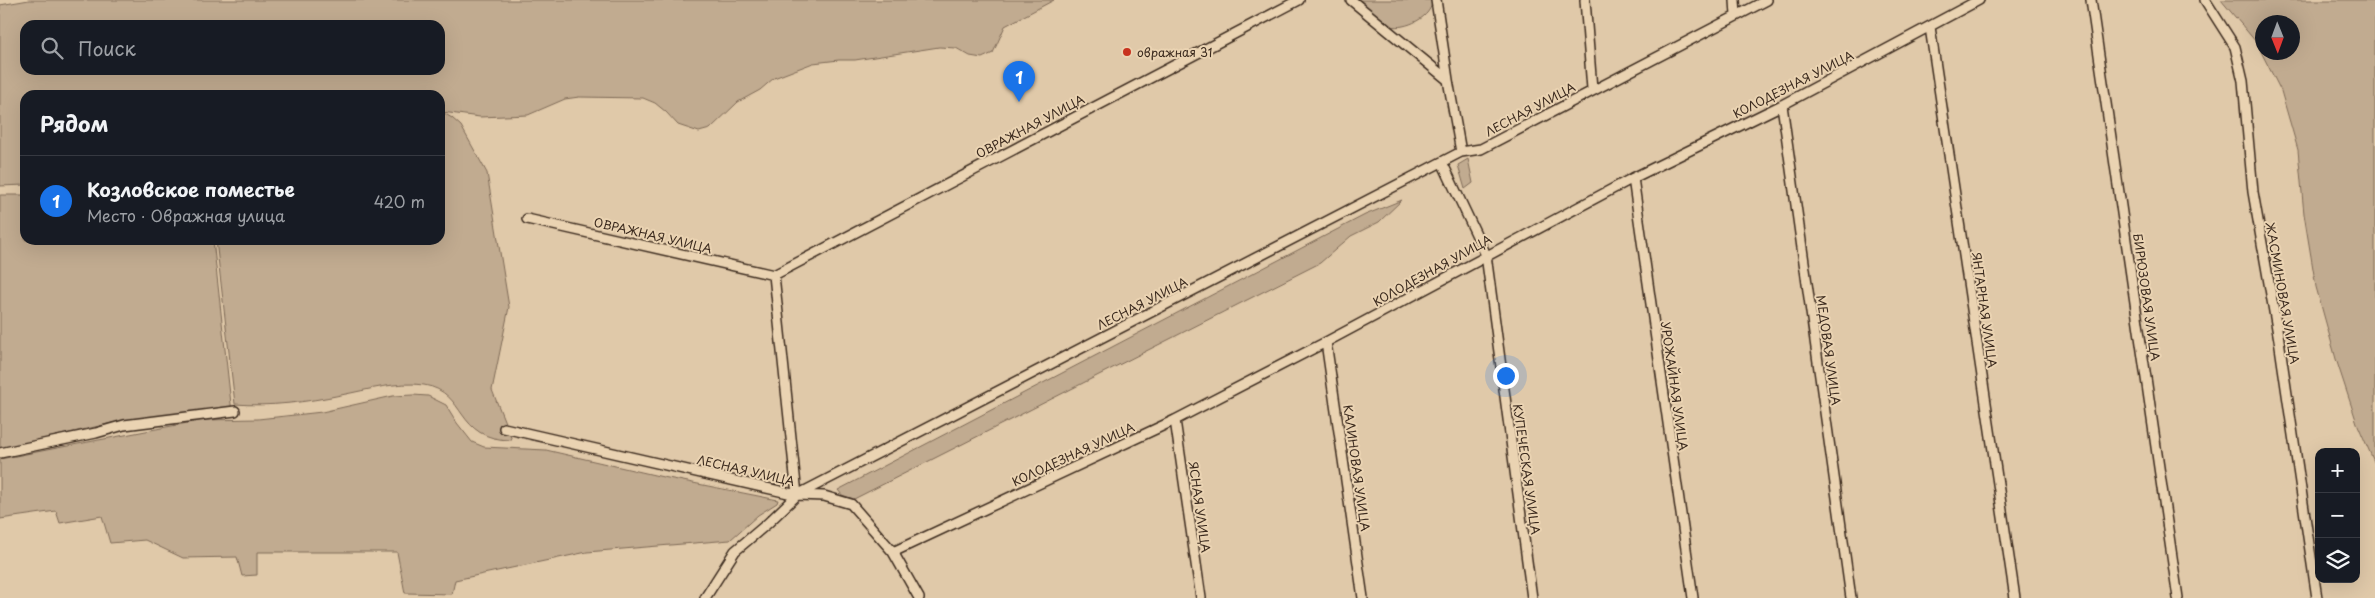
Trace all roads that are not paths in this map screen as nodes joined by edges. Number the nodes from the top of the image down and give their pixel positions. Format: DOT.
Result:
graph roads {
  1 [pos="1299,0"];
  2 [pos="1351,0"];
  3 [pos="1436,0"];
  4 [pos="1585,0"];
  5 [pos="1735,0"];
  6 [pos="1767,0"];
  7 [pos="1979,0"];
  8 [pos="2091,0"];
  9 [pos="2205,0"];
  10 [pos="1736,16"];
  11 [pos="1930,26"];
  12 [pos="1448,80"];
  13 [pos="1592,89"];
  14 [pos="1782,105"];
  15 [pos="1461,152"];
  16 [pos="1442,162"];
  17 [pos="1633,178"];
  18 [pos="527,219"];
  19 [pos="1486,255"];
  20 [pos="774,275"];
  21 [pos="1326,342"];
  22 [pos="235,411"];
  23 [pos="1175,420"];
  24 [pos="504,428"];
  25 [pos="0,454"];
  26 [pos="797,495"];
  27 [pos="892,552"];
  28 [pos="705,598"];
  29 [pos="919,598"];
  30 [pos="1201,598"];
  31 [pos="1363,598"];
  32 [pos="1532,598"];
  33 [pos="1693,598"];
  34 [pos="1851,598"];
  35 [pos="2015,598"];
  36 [pos="2178,598"];
  37 [pos="2317,598"];
  1 -- 20 [label="street, ОВРАЖНАЯ УЛИЦА"];
  2 -- 12 [label="street"];
  3 -- 12 [label="street"];
  4 -- 13 [label="street"];
  5 -- 10 [label="street"];
  6 -- 10 [label="street, ЛЕСНАЯ УЛИЦА"];
  7 -- 11 [label="street, КОЛОДЕЗНАЯ УЛИЦА"];
  8 -- 36 [label="street, БИРЮЗОВАЯ УЛИЦА"];
  9 -- 37 [label="street, ЖАСМИНОВАЯ УЛИЦА"];
  10 -- 13 [label="street, ЛЕСНАЯ УЛИЦА"];
  11 -- 14 [label="street, КОЛОДЕЗНАЯ УЛИЦА"];
  11 -- 35 [label="street, ЯНТАРНАЯ УЛИЦА"];
  12 -- 15 [label="street"];
  13 -- 15 [label="street, ЛЕСНАЯ УЛИЦА"];
  14 -- 17 [label="street, КОЛОДЕЗНАЯ УЛИЦА"];
  14 -- 34 [label="street, МЕДОВАЯ УЛИЦА"];
  15 -- 16 [label="street, ЛЕСНАЯ УЛИЦА"];
  16 -- 19 [label="street, КУПЕЧЕСКАЯ УЛИЦА"];
  16 -- 26 [label="street, ЛЕСНАЯ УЛИЦА"];
  17 -- 19 [label="street, КОЛОДЕЗНАЯ УЛИЦА"];
  17 -- 33 [label="street, УРОЖАЙНАЯ УЛИЦА"];
  18 -- 20 [label="street, ОВРАЖНАЯ УЛИЦА"];
  19 -- 21 [label="street, КОЛОДЕЗНАЯ УЛИЦА"];
  19 -- 32 [label="street, КУПЕЧЕСКАЯ УЛИЦА"];
  20 -- 26 [label="street"];
  21 -- 23 [label="street, КОЛОДЕЗНАЯ УЛИЦА"];
  21 -- 31 [label="street, КАЛИНОВАЯ УЛИЦА"];
  22 -- 25 [label="street"];
  23 -- 27 [label="street, КОЛОДЕЗНАЯ УЛИЦА"];
  23 -- 30 [label="street, ЯСНАЯ УЛИЦА"];
  24 -- 26 [label="street, ЛЕСНАЯ УЛИЦА"];
  26 -- 27 [label="street"];
  26 -- 28 [label="street"];
  27 -- 29 [label="street"];
}
